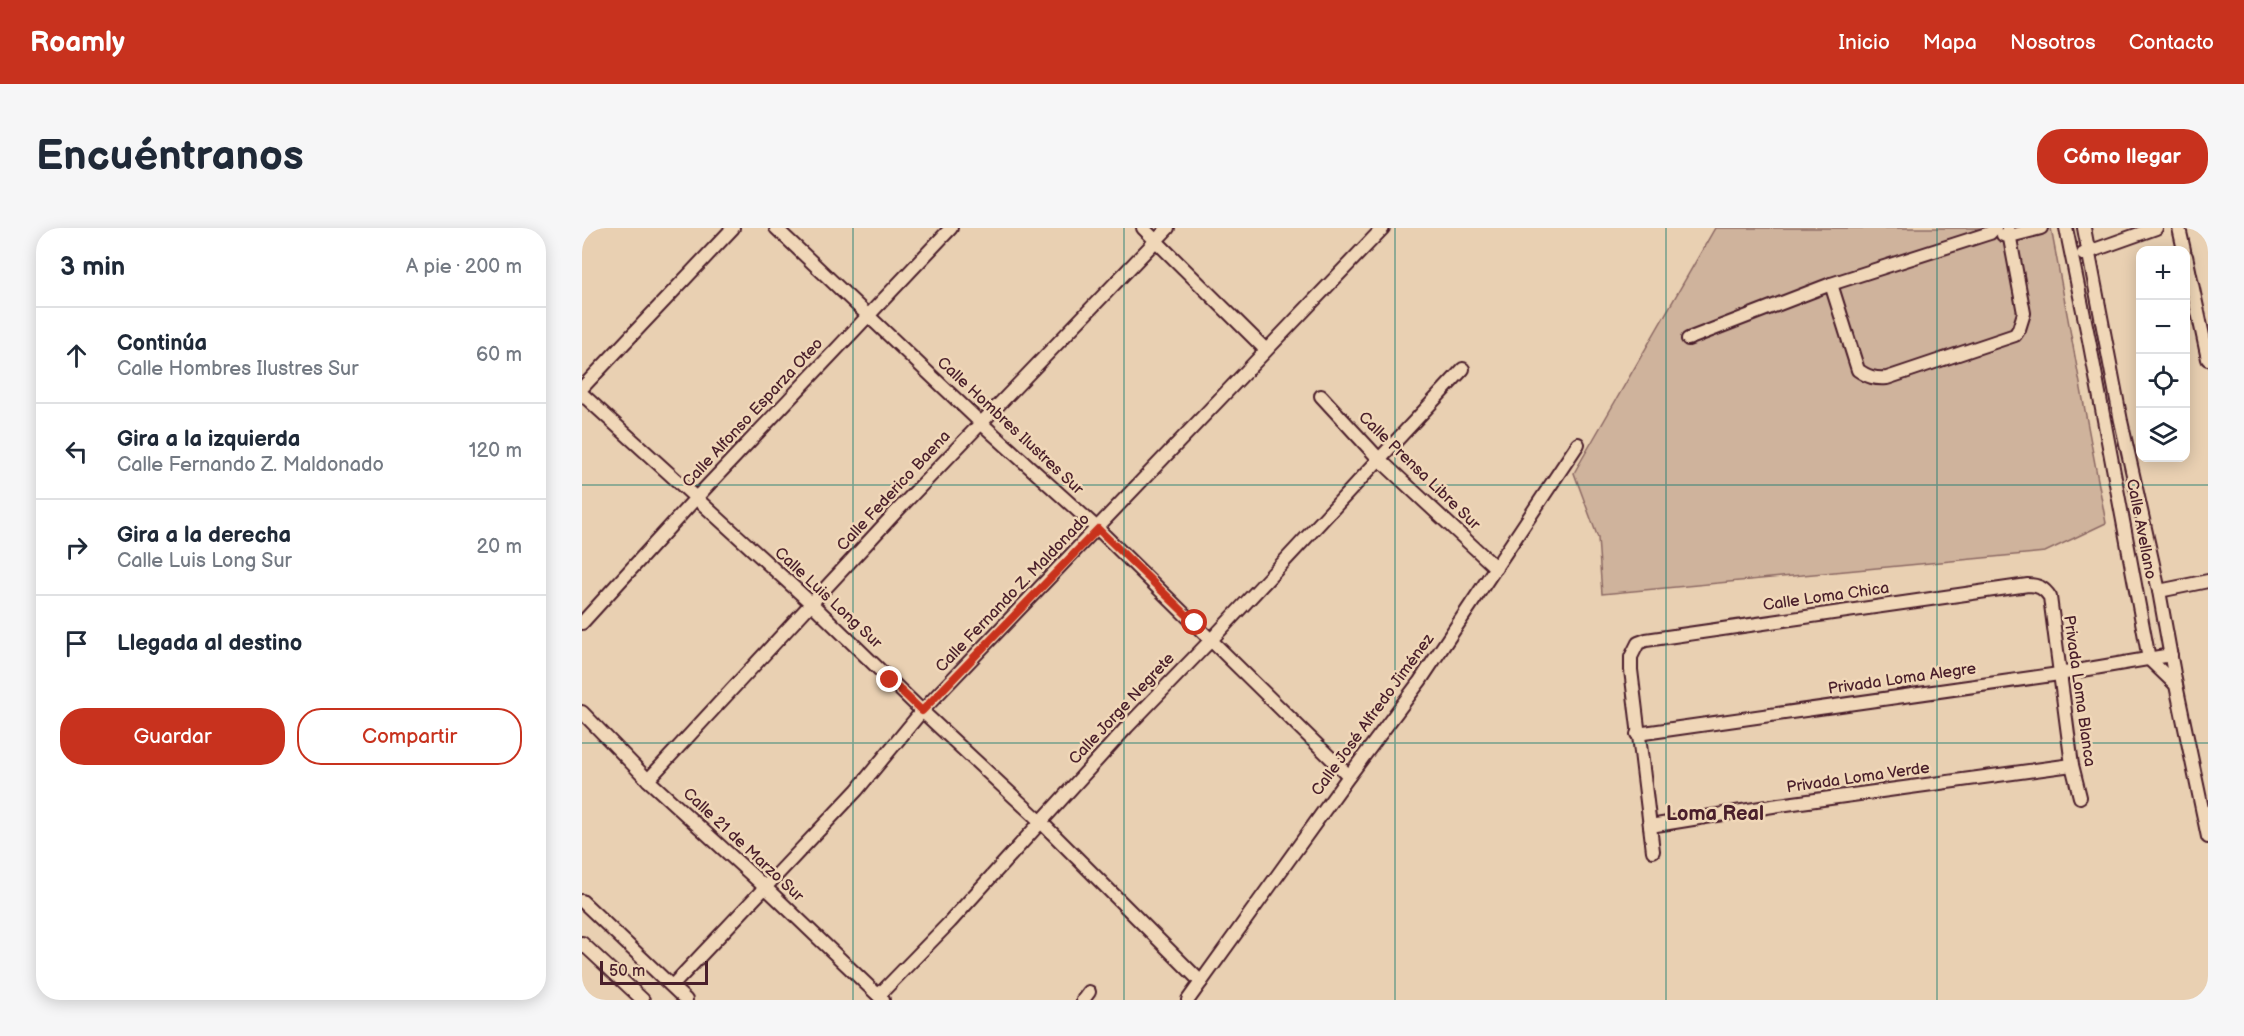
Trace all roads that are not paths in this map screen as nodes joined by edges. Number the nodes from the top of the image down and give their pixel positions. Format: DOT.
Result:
graph roads {
  1 [pos="733,228"];
  2 [pos="776,228"];
  3 [pos="951,228"];
  4 [pos="1143,228"];
  5 [pos="1168,228"];
  6 [pos="1383,228"];
  7 [pos="2041,228"];
  8 [pos="2066,228"];
  9 [pos="2084,228"];
  10 [pos="2156,228"];
  11 [pos="2179,228"];
  12 [pos="1992,230"];
  13 [pos="2009,232"];
  14 [pos="1156,241"];
  15 [pos="2183,246"];
  16 [pos="2089,252"];
  17 [pos="2073,258"];
  18 [pos="2190,275"];
  19 [pos="1832,284"];
  20 [pos="869,314"];
  21 [pos="1688,339"];
  22 [pos="1265,349"];
  23 [pos="2208,359"];
  24 [pos="1463,369"];
  25 [pos="582,388"];
  26 [pos="582,394"];
  27 [pos="1321,396"];
  28 [pos="981,423"];
  29 [pos="1578,444"];
  30 [pos="1378,458"];
  31 [pos="696,498"];
  32 [pos="1098,529"];
  33 [pos="1496,568"];
  34 [pos="2208,581"];
  35 [pos="2046,591"];
  36 [pos="2159,591"];
  37 [pos="811,603"];
  38 [pos="582,623"];
  39 [pos="1212,639"];
  40 [pos="2171,655"];
  41 [pos="2149,659"];
  42 [pos="2059,674"];
  43 [pos="2176,685"];
  44 [pos="922,711"];
  45 [pos="582,712"];
  46 [pos="1637,734"];
  47 [pos="2072,765"];
  48 [pos="1349,776"];
  49 [pos="648,780"];
  50 [pos="2080,797"];
  51 [pos="1040,821"];
  52 [pos="1650,826"];
  53 [pos="2208,837"];
  54 [pos="1653,851"];
  55 [pos="766,888"];
  56 [pos="582,901"];
  57 [pos="582,944"];
  58 [pos="1201,982"];
  59 [pos="672,986"];
  60 [pos="881,998"];
  61 [pos="643,1000"];
  62 [pos="686,1000"];
  63 [pos="1188,1000"];
  1 -- 25 [label="street"];
  2 -- 20 [label="street, Calle Hombres Ilustres Sur"];
  3 -- 20 [label="street, Calle Alfonso Esparza Oteo"];
  4 -- 14 [label="street"];
  5 -- 14 [label="street, Calle Federico Baena"];
  6 -- 22 [label="street, Calle Fernando Z. Maldonado"];
  7 -- 13 [label="street"];
  8 -- 17 [label="street, Calle Avellano"];
  9 -- 16 [label="street, Calle Avellano"];
  10 -- 16 [label="street"];
  11 -- 15 [label="street"];
  12 -- 13 [label="street"];
  12 -- 19 [label="street"];
  13 -- 19 [label="street"];
  14 -- 22 [label="street"];
  14 -- 28 [label="street, Calle Federico Baena"];
  16 -- 17 [label="street"];
  16 -- 36 [label="street, Calle Avellano"];
  17 -- 41 [label="street, Calle Avellano"];
  18 -- 23 [label="street"];
  19 -- 21 [label="street"];
  20 -- 28 [label="street, Calle Hombres Ilustres Sur"];
  20 -- 31 [label="street, Calle Alfonso Esparza Oteo"];
  22 -- 32 [label="street, Calle Fernando Z. Maldonado"];
  24 -- 30 [label="street, Calle Jorge Negrete"];
  26 -- 31 [label="street, Calle Luis Long Sur"];
  27 -- 30 [label="street, Calle Prensa Libre Sur"];
  28 -- 32 [label="street, Calle Hombres Ilustres Sur"];
  28 -- 37 [label="street, Calle Federico Baena"];
  29 -- 33 [label="street, Calle José Alfredo Jiménez"];
  30 -- 33 [label="street, Calle Prensa Libre Sur"];
  30 -- 39 [label="street, Calle Jorge Negrete"];
  31 -- 37 [label="street, Calle Luis Long Sur"];
  31 -- 38 [label="street, Calle Alfonso Esparza Oteo"];
  32 -- 39 [label="street, Calle Hombres Ilustres Sur"];
  32 -- 44 [label="street, Calle Fernando Z. Maldonado"];
  33 -- 48 [label="street, Calle José Alfredo Jiménez"];
  34 -- 36 [label="street"];
  35 -- 42 [label="street, Privada Loma Blanca"];
  35 -- 46 [label="street, Calle Loma Chica"];
  36 -- 40 [label="street, Calle Avellano"];
  37 -- 44 [label="street, Calle Luis Long Sur"];
  37 -- 49 [label="street, Calle Federico Baena"];
  39 -- 48 [label="street, Calle Hombres Ilustres Sur"];
  39 -- 51 [label="street, Calle Jorge Negrete"];
  40 -- 41 [label="street, Privada Loma Alegre"];
  40 -- 43 [label="street, Calle Avellano"];
  41 -- 42 [label="street, Privada Loma Alegre"];
  41 -- 43 [label="street"];
  42 -- 46 [label="street, Privada Loma Alegre"];
  42 -- 47 [label="street, Privada Loma Blanca"];
  43 -- 53 [label="street, Calle Avellano"];
  44 -- 51 [label="street, Calle Luis Long Sur"];
  44 -- 55 [label="street, Calle Fernando Z. Maldonado"];
  45 -- 49 [label="street, Calle 21 de Marzo Sur"];
  46 -- 52 [label="street"];
  47 -- 50 [label="street, Privada Loma Blanca"];
  47 -- 52 [label="street, Privada Loma Verde"];
  48 -- 58 [label="street, Calle José Alfredo Jiménez"];
  49 -- 55 [label="street, Calle 21 de Marzo Sur"];
  51 -- 58 [label="street, Calle Luis Long Sur"];
  51 -- 60 [label="street, Calle Jorge Negrete"];
  52 -- 54 [label="street"];
  55 -- 59 [label="street, Calle Fernando Z. Maldonado"];
  55 -- 60 [label="street, Calle 21 de Marzo Sur"];
  56 -- 59 [label="street"];
  57 -- 61 [label="street"];
  58 -- 63 [label="street, Calle José Alfredo Jiménez"];
  59 -- 62 [label="street"];
}
